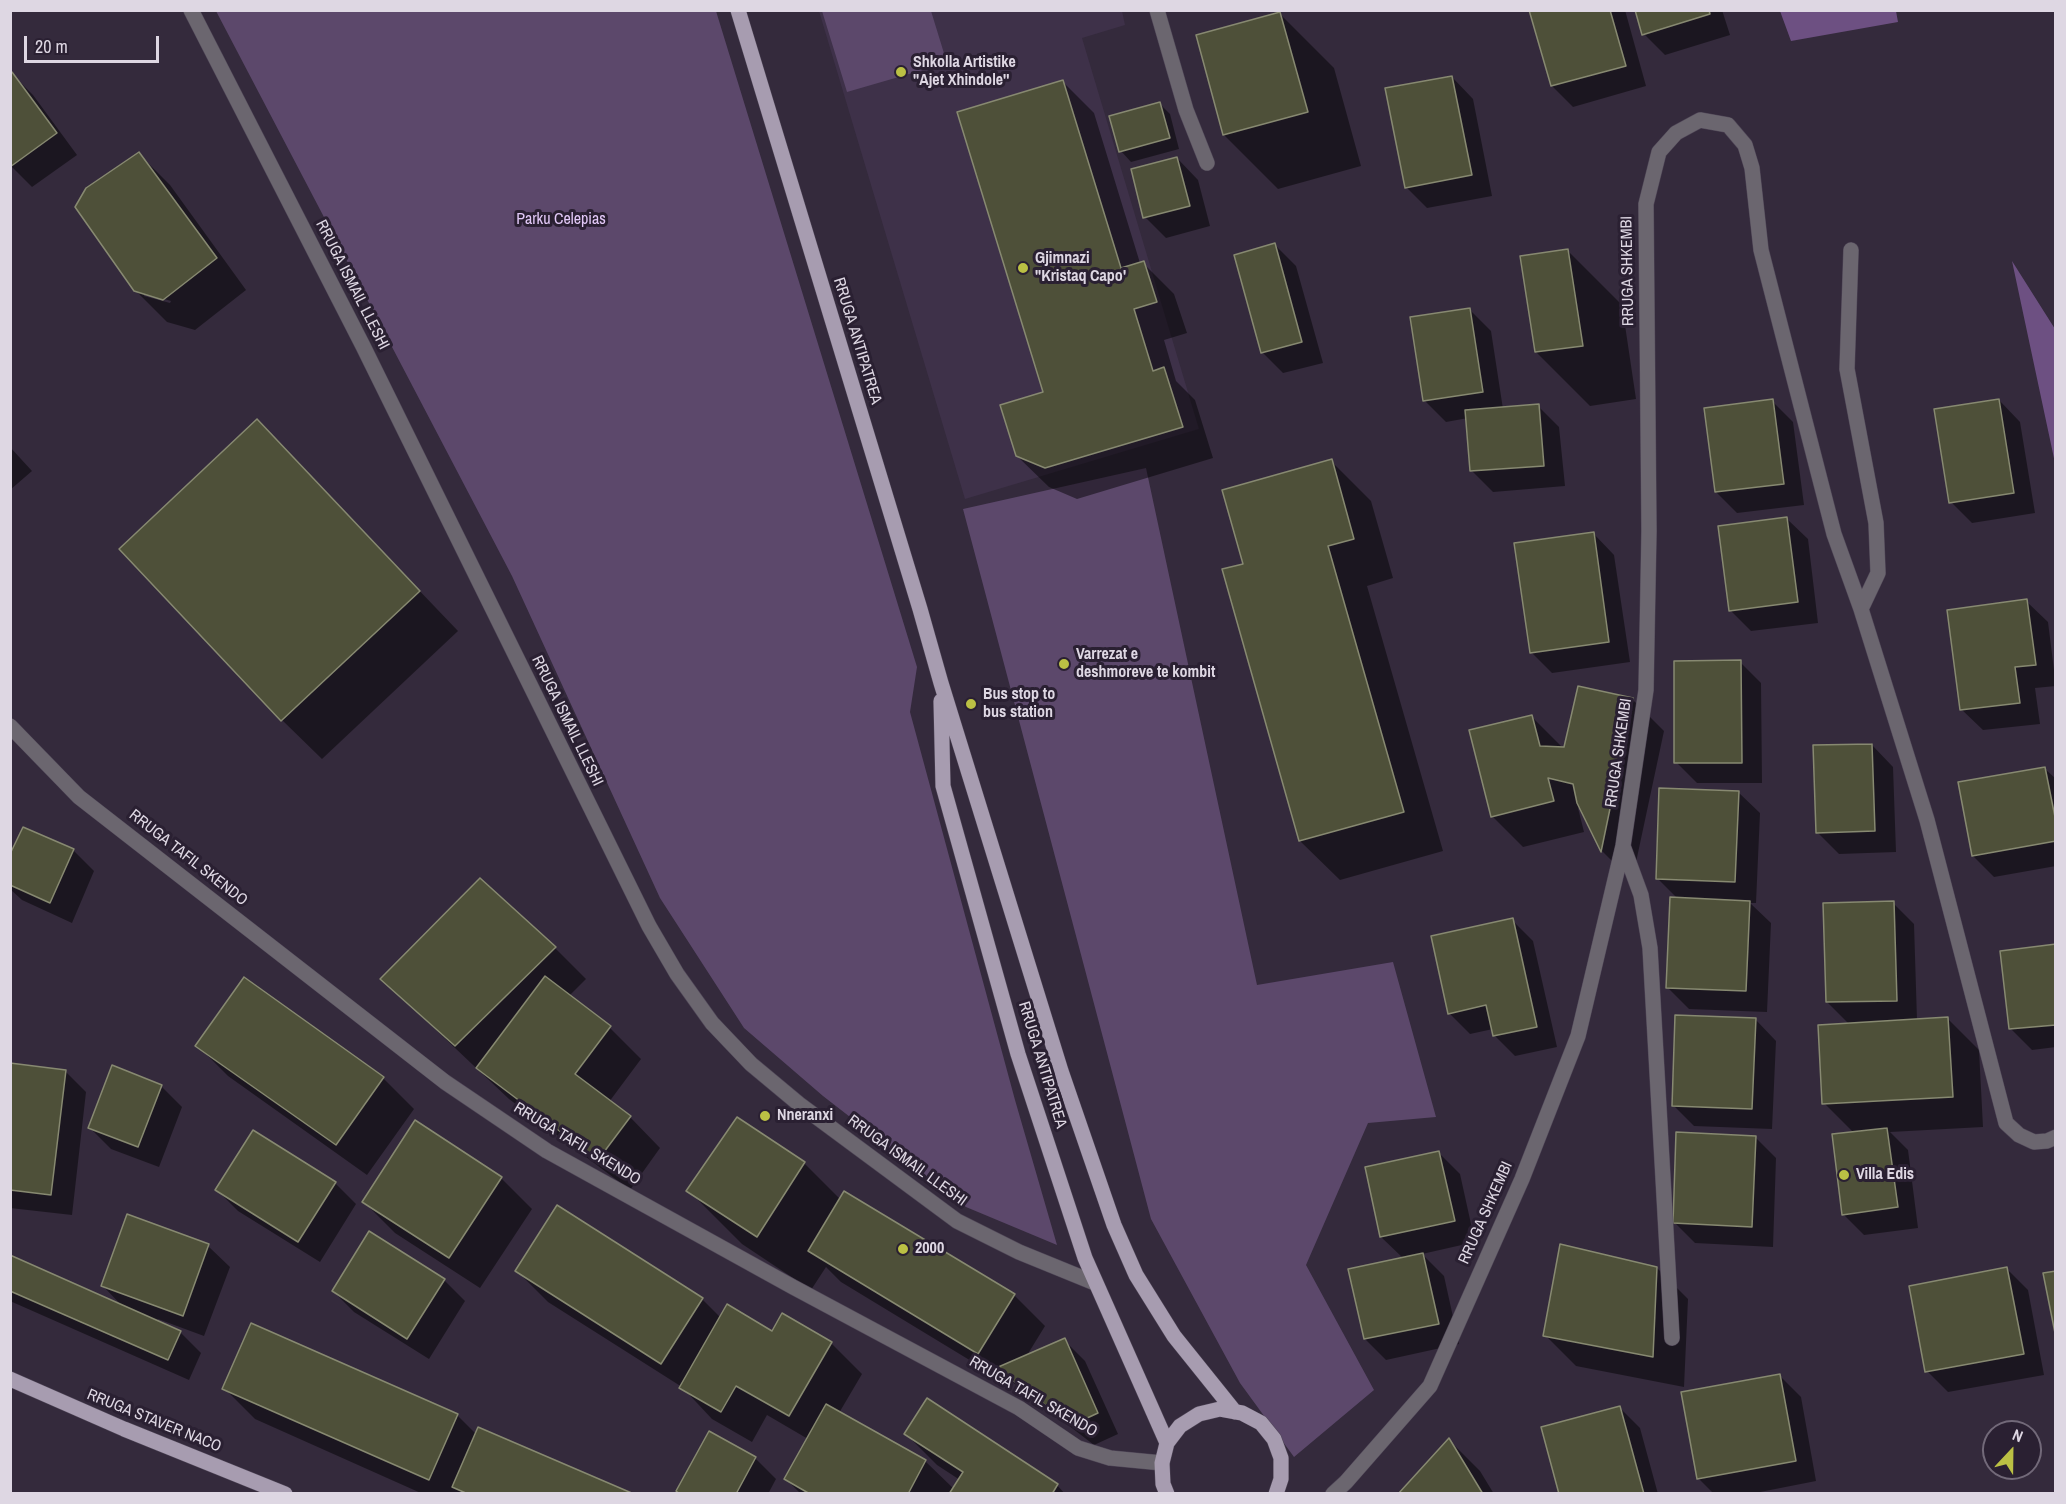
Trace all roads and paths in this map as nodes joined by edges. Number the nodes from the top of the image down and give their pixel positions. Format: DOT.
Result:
graph roads {
  1 [pos="192,10"];
  2 [pos="738,10"];
  3 [pos="1157,10"];
  4 [pos="1207,163"];
  5 [pos="1851,250"];
  6 [pos="1861,609"];
  7 [pos="941,683"];
  8 [pos="10,726"];
  9 [pos="1623,846"];
  10 [pos="2055,1137"];
  11 [pos="1095,1283"];
  12 [pos="1672,1338"];
  13 [pos="10,1379"];
  14 [pos="1235,1412"];
  15 [pos="1167,1443"];
  16 [pos="1162,1463"];
  17 [pos="1162,1490"];
  18 [pos="285,1494"];
  19 [pos="1276,1494"];
  20 [pos="1333,1494"];
  1 -- 11 [label="street, RRUGA ISMAIL LLESHI"];
  2 -- 7 [label="main road, RRUGA ANTIPATREA"];
  3 -- 4 [label="street"];
  5 -- 6 [label="street"];
  6 -- 9 [label="street, RRUGA SHKEMBI"];
  6 -- 10 [label="street, RRUGA SHKEMBI"];
  7 -- 11 [label="main road, RRUGA ANTIPATREA"];
  7 -- 14 [label="main road, RRUGA ANTIPATREA"];
  8 -- 16 [label="street, RRUGA TAFIL SKENDO"];
  9 -- 12 [label="street"];
  9 -- 20 [label="street, RRUGA SHKEMBI"];
  11 -- 15 [label="main road, RRUGA ANTIPATREA"];
  13 -- 18 [label="main road, RRUGA STAVER NACO"];
  14 -- 15 [label="main road, RRUGA ANTIPATREA"];
  14 -- 19 [label="main road, RRUGA ANTIPATREA"];
  15 -- 16 [label="main road, RRUGA ANTIPATREA"];
  16 -- 17 [label="main road, RRUGA ANTIPATREA"];
}
